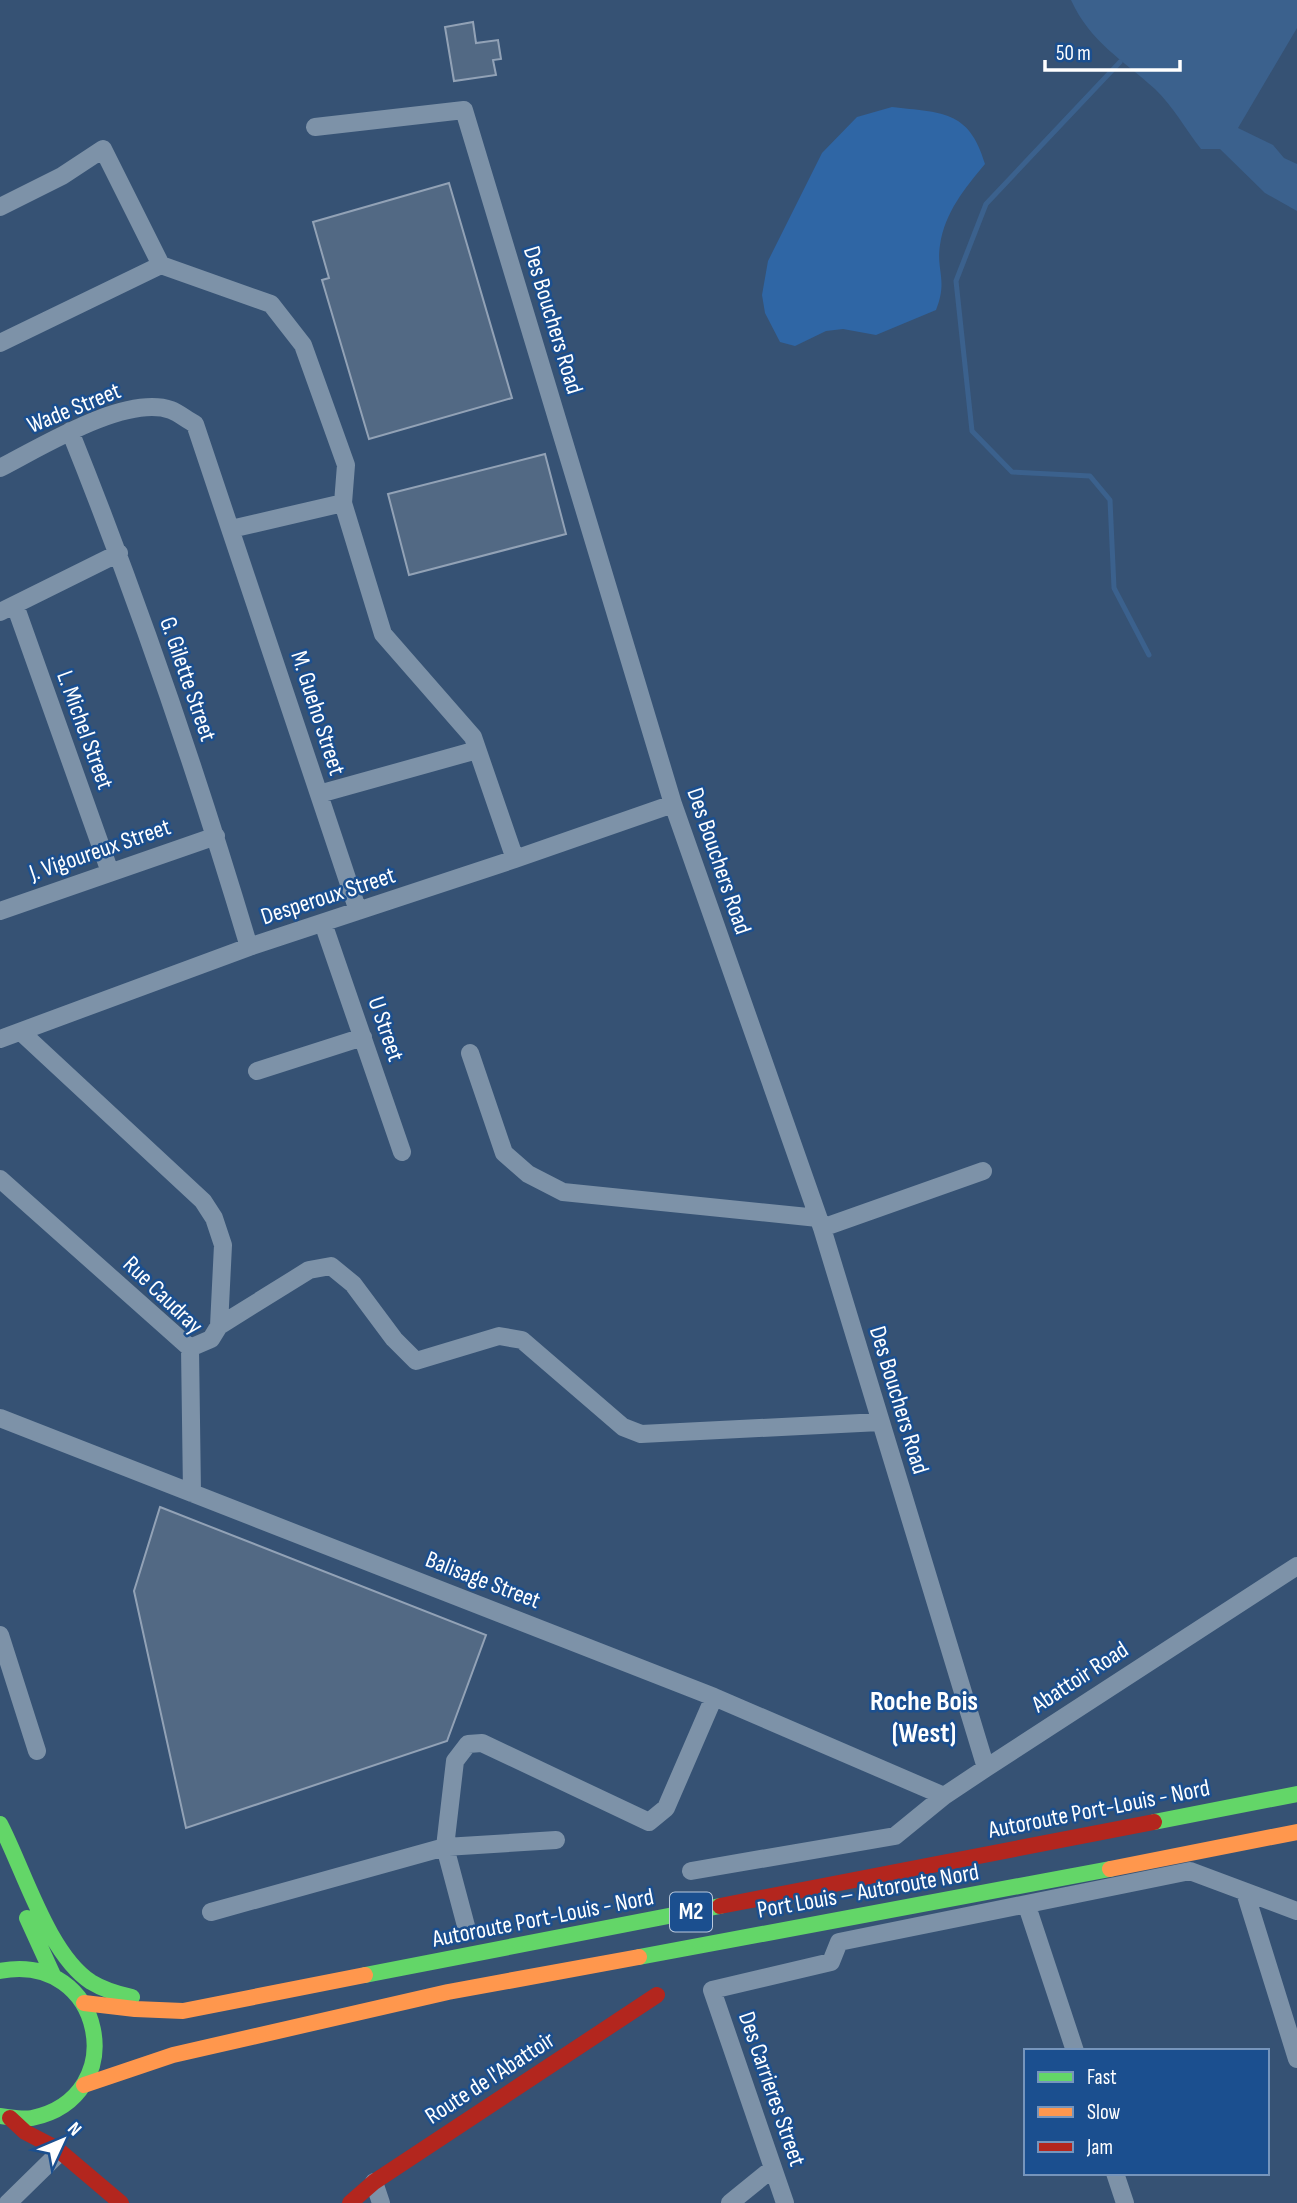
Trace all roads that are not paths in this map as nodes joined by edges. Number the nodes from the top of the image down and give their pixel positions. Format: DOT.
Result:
graph roads {
  1 [pos="315,127"];
  2 [pos="0,207"];
  3 [pos="161,265"];
  4 [pos="0,343"];
  5 [pos="170,410"];
  6 [pos="70,432"];
  7 [pos="0,468"];
  8 [pos="343,503"];
  9 [pos="231,529"];
  10 [pos="119,553"];
  11 [pos="7,608"];
  12 [pos="477,750"];
  13 [pos="319,794"];
  14 [pos="673,804"];
  15 [pos="216,836"];
  16 [pos="515,859"];
  17 [pos="110,872"];
  18 [pos="0,911"];
  19 [pos="358,911"];
  20 [pos="323,923"];
  21 [pos="249,947"];
  22 [pos="21,1032"];
  23 [pos="363,1037"];
  24 [pos="0,1039"];
  25 [pos="470,1052"];
  26 [pos="257,1071"];
  27 [pos="402,1152"];
  28 [pos="983,1171"];
  29 [pos="0,1179"];
  30 [pos="820,1223"];
  31 [pos="219,1326"];
  32 [pos="190,1348"];
  33 [pos="0,1418"];
  34 [pos="880,1422"];
  35 [pos="192,1493"];
  36 [pos="1297,1566"];
  37 [pos="0,1635"];
  38 [pos="714,1697"];
  39 [pos="37,1751"];
  40 [pos="986,1768"];
  41 [pos="1297,1794"];
  42 [pos="944,1796"];
  43 [pos="0,1824"];
  44 [pos="1297,1832"];
  45 [pos="556,1840"];
  46 [pos="445,1847"];
  47 [pos="0,1852"];
  48 [pos="691,1871"];
  49 [pos="1245,1892"];
  50 [pos="1027,1906"];
  51 [pos="1297,1911"];
  52 [pos="211,1912"];
  53 [pos="466,1926"];
  54 [pos="0,1971"];
  55 [pos="53,1975"];
  56 [pos="343,1980"];
  57 [pos="657,1995"];
  58 [pos="84,2003"];
  59 [pos="1074,2049"];
  60 [pos="1297,2059"];
  61 [pos="79,2091"];
  62 [pos="5,2117"];
  63 [pos="58,2151"];
  64 [pos="773,2168"];
  65 [pos="1116,2175"];
  66 [pos="374,2182"];
  67 [pos="8,2203"];
  68 [pos="121,2203"];
  69 [pos="350,2203"];
  70 [pos="382,2203"];
  71 [pos="730,2203"];
  72 [pos="785,2203"];
  73 [pos="1125,2203"];
  1 -- 14 [label="street, Des Bouchers Road"];
  2 -- 3 [label="street"];
  3 -- 4 [label="street"];
  3 -- 8 [label="street"];
  5 -- 6 [label="street, Wade Street"];
  5 -- 9 [label="street, M. Gueho Street"];
  6 -- 7 [label="street, Wade Street"];
  6 -- 10 [label="street, G. Gilette Street"];
  8 -- 9 [label="street"];
  8 -- 12 [label="street"];
  9 -- 13 [label="street, M. Gueho Street"];
  10 -- 11 [label="street"];
  10 -- 15 [label="street, G. Gilette Street"];
  11 -- 17 [label="street, L. Michel Street"];
  12 -- 13 [label="street"];
  12 -- 16 [label="street"];
  13 -- 19 [label="street, M. Gueho Street"];
  14 -- 16 [label="street, Desperoux Street"];
  14 -- 30 [label="street, Des Bouchers Road"];
  15 -- 17 [label="street, J. Vigoureux Street"];
  15 -- 21 [label="street, G. Gilette Street"];
  16 -- 19 [label="street, Desperoux Street"];
  17 -- 18 [label="street, J. Vigoureux Street"];
  19 -- 20 [label="street, Desperoux Street"];
  20 -- 21 [label="street, Desperoux Street"];
  20 -- 23 [label="street, U Street"];
  21 -- 22 [label="street, Desperoux Street"];
  22 -- 24 [label="street, Desperoux Street"];
  22 -- 31 [label="street"];
  23 -- 26 [label="street"];
  23 -- 27 [label="street, U Street"];
  25 -- 30 [label="street"];
  28 -- 30 [label="street"];
  29 -- 32 [label="street, Rue Caudray"];
  30 -- 34 [label="street, Des Bouchers Road"];
  31 -- 32 [label="street"];
  31 -- 34 [label="street"];
  32 -- 35 [label="street, Rue Caudray"];
  33 -- 35 [label="street, Balisage Street"];
  34 -- 40 [label="street, Des Bouchers Road"];
  35 -- 38 [label="street, Balisage Street"];
  36 -- 40 [label="street, Abattoir Road"];
  37 -- 39 [label="street"];
  38 -- 42 [label="street, Balisage Street"];
  38 -- 46 [label="street"];
  40 -- 42 [label="street, Abattoir Road"];
  41 -- 56 [label="main road, Autoroute Port-Louis - Nord / M2"];
  42 -- 48 [label="street, Abattoir Road"];
  43 -- 56 [label="main road"];
  44 -- 61 [label="main road, Port Louis – Autoroute Nord / M2"];
  45 -- 46 [label="street"];
  46 -- 52 [label="street"];
  46 -- 53 [label="street"];
  47 -- 55 [label="main road"];
  49 -- 50 [label="street"];
  49 -- 51 [label="street"];
  49 -- 60 [label="street"];
  50 -- 59 [label="street"];
  50 -- 64 [label="street, Des Carrieres Street"];
  54 -- 55 [label="main road"];
  55 -- 58 [label="main road"];
  56 -- 58 [label="main road, Autoroute Port-Louis - Nord / M2"];
  57 -- 66 [label="main road, Route de l'Abattoir"];
  58 -- 61 [label="main road"];
  61 -- 62 [label="main road, M2"];
  61 -- 63 [label="main road"];
  62 -- 63 [label="main road"];
  63 -- 67 [label="street"];
  63 -- 68 [label="main road"];
  64 -- 71 [label="street"];
  64 -- 72 [label="street, Des Carrieres Street"];
  65 -- 73 [label="street"];
  66 -- 69 [label="main road, Route de l'Abattoir"];
  66 -- 70 [label="street"];
}
